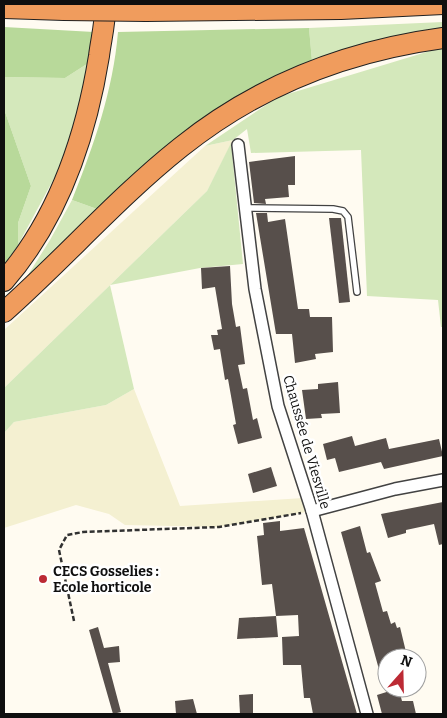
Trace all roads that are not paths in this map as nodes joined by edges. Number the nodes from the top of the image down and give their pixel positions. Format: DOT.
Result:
graph roads {
  1 [pos="105,4"];
  2 [pos="443,4"];
  3 [pos="4,8"];
  4 [pos="443,38"];
  5 [pos="238,144"];
  6 [pos="246,208"];
  7 [pos="4,281"];
  8 [pos="357,292"];
  9 [pos="4,312"];
  10 [pos="443,480"];
  11 [pos="312,511"];
  12 [pos="367,714"];
  1 -- 7 [label="highway"];
  2 -- 3 [label="highway, bridge"];
  4 -- 9 [label="highway"];
  5 -- 6 [label="street, Chaussée de Viesville"];
  6 -- 8 [label="lane"];
  6 -- 11 [label="street, Chaussée de Viesville"];
  10 -- 11 [label="street"];
  11 -- 12 [label="street, Chaussée de Viesville"];
}
